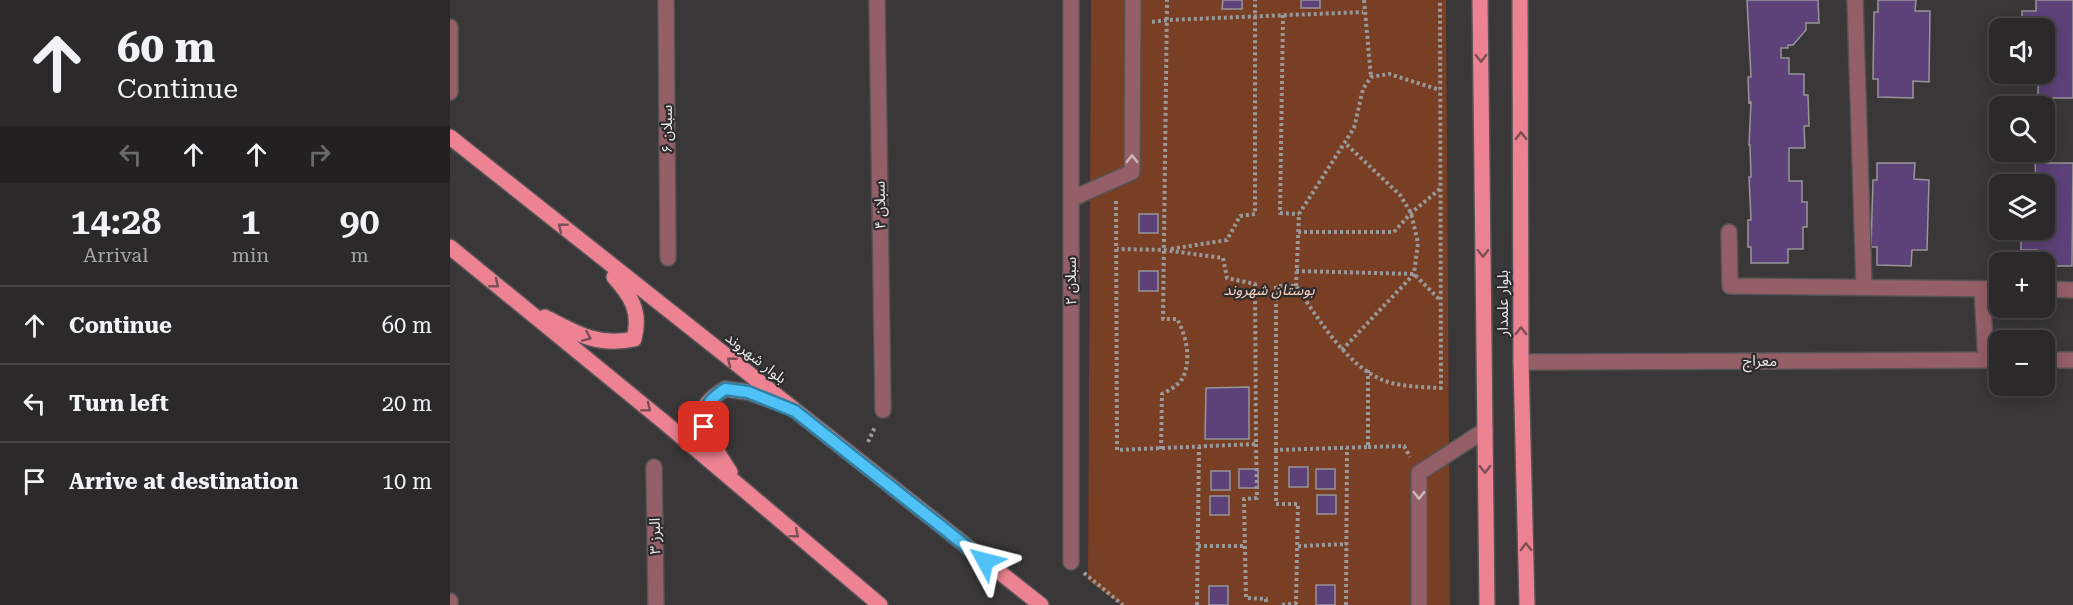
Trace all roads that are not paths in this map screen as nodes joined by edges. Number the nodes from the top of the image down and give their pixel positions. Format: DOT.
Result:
graph roads {
  1 [pos="666,0"];
  2 [pos="877,0"];
  3 [pos="1071,0"];
  4 [pos="1133,0"];
  5 [pos="1480,0"];
  6 [pos="1520,0"];
  7 [pos="1855,0"];
  8 [pos="450,27"];
  9 [pos="450,92"];
  10 [pos="450,138"];
  11 [pos="1071,199"];
  12 [pos="1729,231"];
  13 [pos="450,248"];
  14 [pos="590,250"];
  15 [pos="668,258"];
  16 [pos="1864,287"];
  17 [pos="1982,289"];
  18 [pos="1989,289"];
  19 [pos="2055,289"];
  20 [pos="2073,290"];
  21 [pos="516,301"];
  22 [pos="1989,334"];
  23 [pos="1989,360"];
  24 [pos="2055,360"];
  25 [pos="2073,360"];
  26 [pos="1521,362"];
  27 [pos="883,410"];
  28 [pos="795,411"];
  29 [pos="1485,430"];
  30 [pos="654,467"];
  31 [pos="738,485"];
  32 [pos="1071,562"];
  33 [pos="656,605"];
  34 [pos="880,605"];
  35 [pos="1041,605"];
  36 [pos="1419,605"];
  37 [pos="1487,605"];
  38 [pos="1527,605"];
  1 -- 15 [label="street, سبلان ۶"];
  2 -- 27 [label="street, سبلان ۴"];
  3 -- 11 [label="street, سبلان ۲"];
  11 -- 4 [label="street, one-way"];
  5 -- 29 [label="main road, بلوار علمدار, one-way"];
  26 -- 6 [label="main road, بلوار علمدار, one-way"];
  7 -- 16 [label="street"];
  8 -- 9 [label="street"];
  14 -- 10 [label="main road, بلوار شهروند, one-way"];
  11 -- 32 [label="street, سبلان ۲"];
  12 -- 16 [label="street"];
  13 -- 21 [label="main road, one-way"];
  21 -- 14 [label="main road, one-way"];
  28 -- 14 [label="main road, بلوار شهروند, one-way"];
  16 -- 17 [label="street"];
  17 -- 18 [label="street"];
  17 -- 22 [label="street"];
  19 -- 20 [label="street"];
  21 -- 31 [label="main road, one-way"];
  23 -- 26 [label="street, معراج"];
  24 -- 25 [label="street"];
  38 -- 26 [label="main road, بلوار علمدار, one-way"];
  28 -- 31 [label="main road"];
  28 -- 35 [label="main road, بلوار شهروند"];
  29 -- 36 [label="street, one-way"];
  29 -- 37 [label="main road, بلوار علمدار, one-way"];
  30 -- 33 [label="street, البرز ۳"];
  31 -- 34 [label="main road, one-way"];
}
